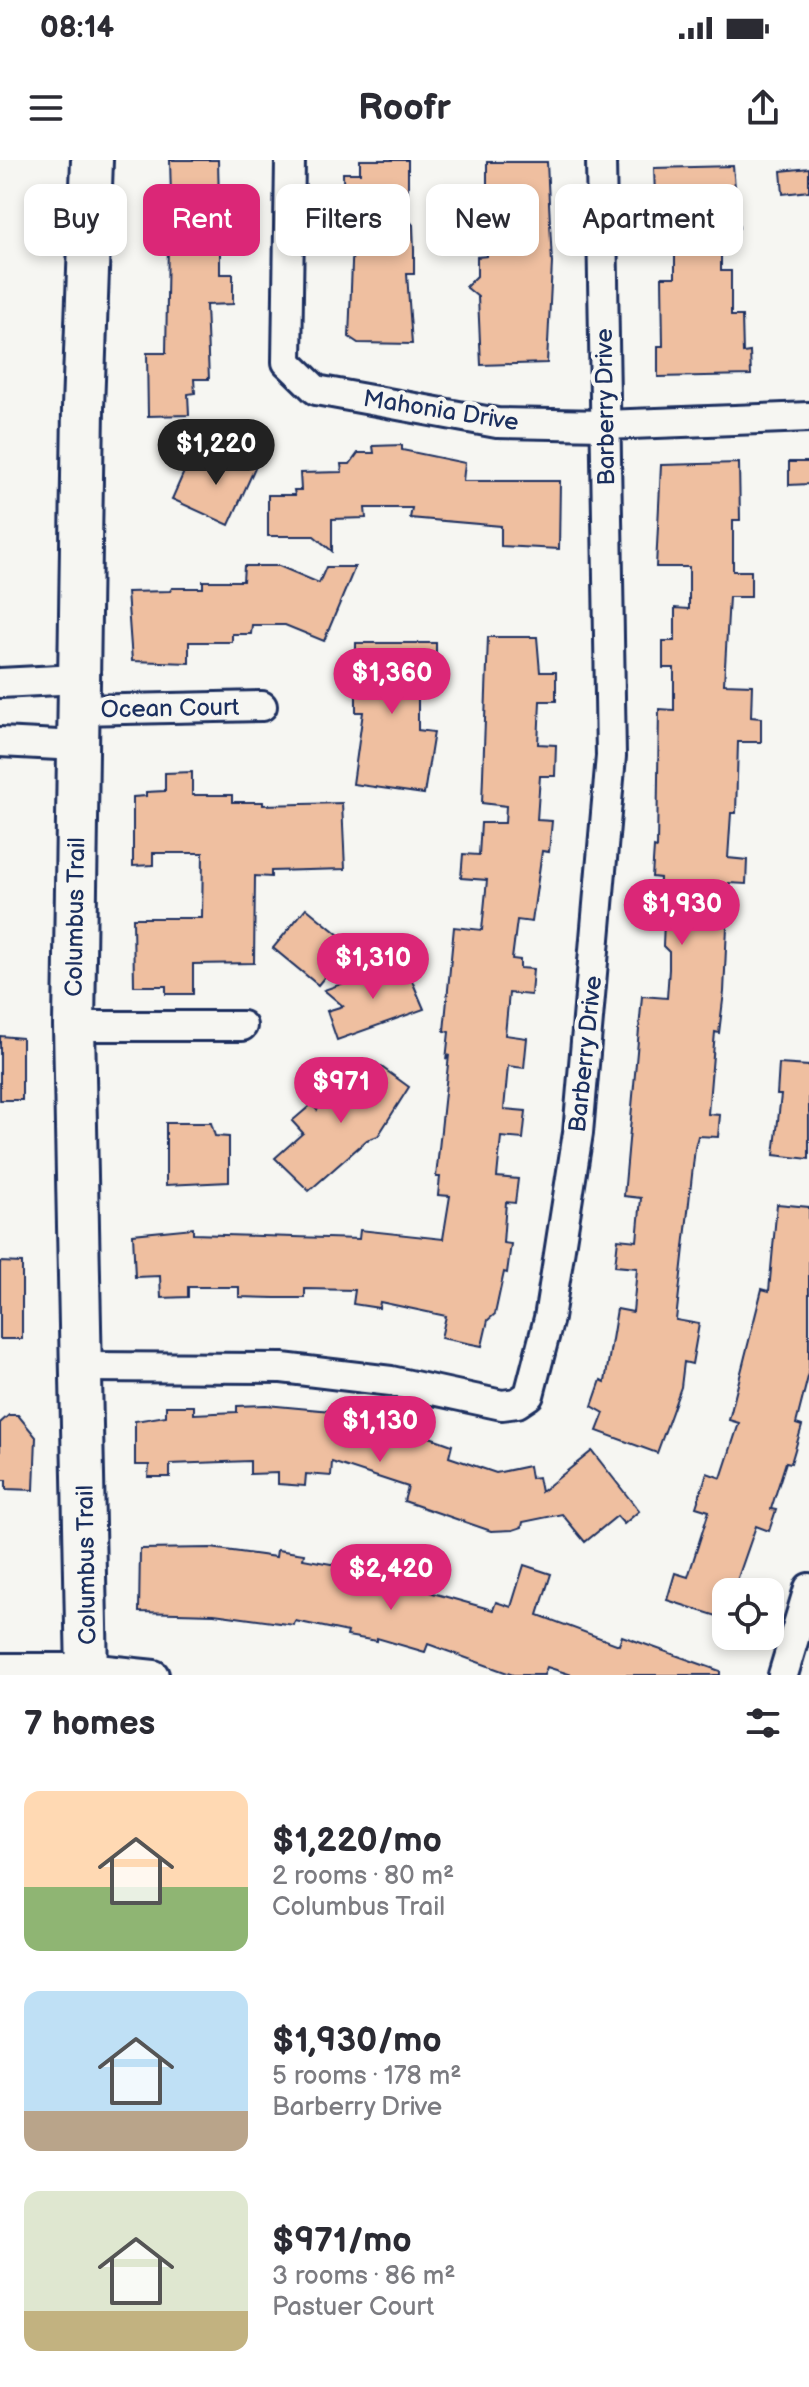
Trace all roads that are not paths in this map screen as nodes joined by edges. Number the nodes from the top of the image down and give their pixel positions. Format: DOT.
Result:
graph roads {
  1 [pos="92,160"];
  2 [pos="290,160"];
  3 [pos="601,160"];
  4 [pos="809,417"];
  5 [pos="605,425"];
  6 [pos="0,683"];
  7 [pos="262,706"];
  8 [pos="78,712"];
  9 [pos="0,742"];
  10 [pos="74,1026"];
  11 [pos="242,1026"];
  12 [pos="83,1367"];
  13 [pos="809,1588"];
  14 [pos="0,1668"];
  15 [pos="87,1672"];
  16 [pos="154,1675"];
  17 [pos="783,1675"];
  1 -- 8 [label="street, Columbus Trail"];
  2 -- 5 [label="street, Mahonia Drive"];
  3 -- 5 [label="street, Barberry Drive"];
  4 -- 5 [label="street, Mahonia Drive"];
  5 -- 12 [label="street, Barberry Drive"];
  6 -- 8 [label="street"];
  7 -- 8 [label="street, Ocean Court"];
  8 -- 9 [label="street"];
  8 -- 10 [label="street, Columbus Trail"];
  10 -- 11 [label="street"];
  10 -- 12 [label="street, Columbus Trail"];
  12 -- 15 [label="street, Columbus Trail"];
  13 -- 17 [label="street"];
  14 -- 15 [label="street"];
  15 -- 16 [label="street"];
}
